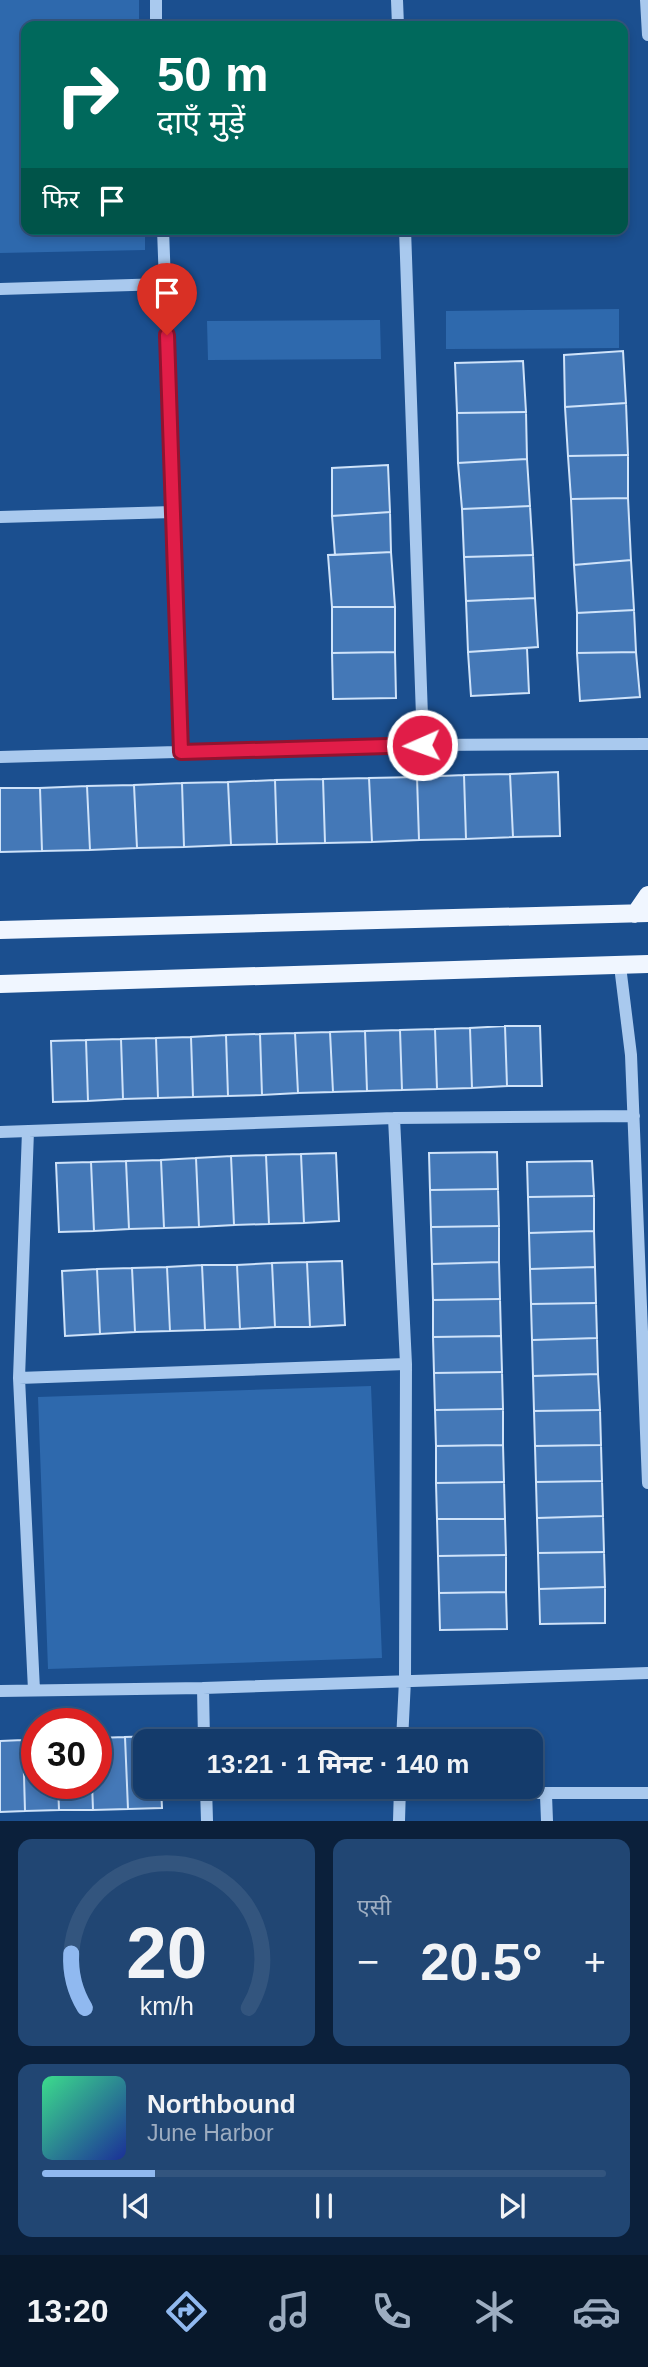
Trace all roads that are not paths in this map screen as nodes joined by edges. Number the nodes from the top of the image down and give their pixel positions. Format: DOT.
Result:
graph roads {
  1 [pos="156,0"];
  2 [pos="397,0"];
  3 [pos="646,0"];
  4 [pos="156,21"];
  5 [pos="398,21"];
  6 [pos="648,35"];
  7 [pos="163,235"];
  8 [pos="405,235"];
  9 [pos="165,284"];
  10 [pos="0,289"];
  11 [pos="173,512"];
  12 [pos="0,517"];
  13 [pos="648,744"];
  14 [pos="422,745"];
  15 [pos="181,752"];
  16 [pos="0,757"];
  17 [pos="648,895"];
  18 [pos="641,913"];
  19 [pos="0,930"];
  20 [pos="648,964"];
  21 [pos="625,966"];
  22 [pos="648,978"];
  23 [pos="0,984"];
  24 [pos="634,1116"];
  25 [pos="394,1118"];
  26 [pos="28,1131"];
  27 [pos="0,1132"];
  28 [pos="406,1364"];
  29 [pos="19,1378"];
  30 [pos="648,1483"];
  31 [pos="648,1673"];
  32 [pos="405,1680"];
  33 [pos="203,1688"];
  34 [pos="34,1690"];
  35 [pos="0,1691"];
  36 [pos="204,1729"];
  37 [pos="403,1729"];
  38 [pos="648,1793"];
  39 [pos="543,1795"];
  40 [pos="546,1795"];
  41 [pos="206,1799"];
  42 [pos="400,1799"];
  43 [pos="207,1821"];
  44 [pos="399,1821"];
  45 [pos="547,1821"];
  1 -- 4 [label="street"];
  2 -- 5 [label="street"];
  3 -- 6 [label="street"];
  7 -- 9 [label="street"];
  8 -- 14 [label="street"];
  9 -- 10 [label="street"];
  9 -- 11 [label="street"];
  11 -- 12 [label="street"];
  11 -- 15 [label="street"];
  13 -- 14 [label="street"];
  14 -- 15 [label="street"];
  15 -- 16 [label="street"];
  17 -- 18 [label="main road"];
  18 -- 19 [label="main road"];
  20 -- 21 [label="main road"];
  21 -- 22 [label="main road"];
  21 -- 23 [label="main road"];
  21 -- 24 [label="street"];
  24 -- 25 [label="street"];
  24 -- 30 [label="street"];
  25 -- 26 [label="street"];
  25 -- 28 [label="street"];
  26 -- 27 [label="street"];
  26 -- 29 [label="street"];
  28 -- 29 [label="street"];
  28 -- 32 [label="street"];
  29 -- 34 [label="street"];
  31 -- 32 [label="street"];
  32 -- 33 [label="street"];
  32 -- 37 [label="street"];
  33 -- 34 [label="street"];
  33 -- 36 [label="street"];
  34 -- 35 [label="street"];
  38 -- 40 [label="street"];
  39 -- 40 [label="street"];
  40 -- 45 [label="street"];
  41 -- 43 [label="street"];
  42 -- 44 [label="street"];
}
